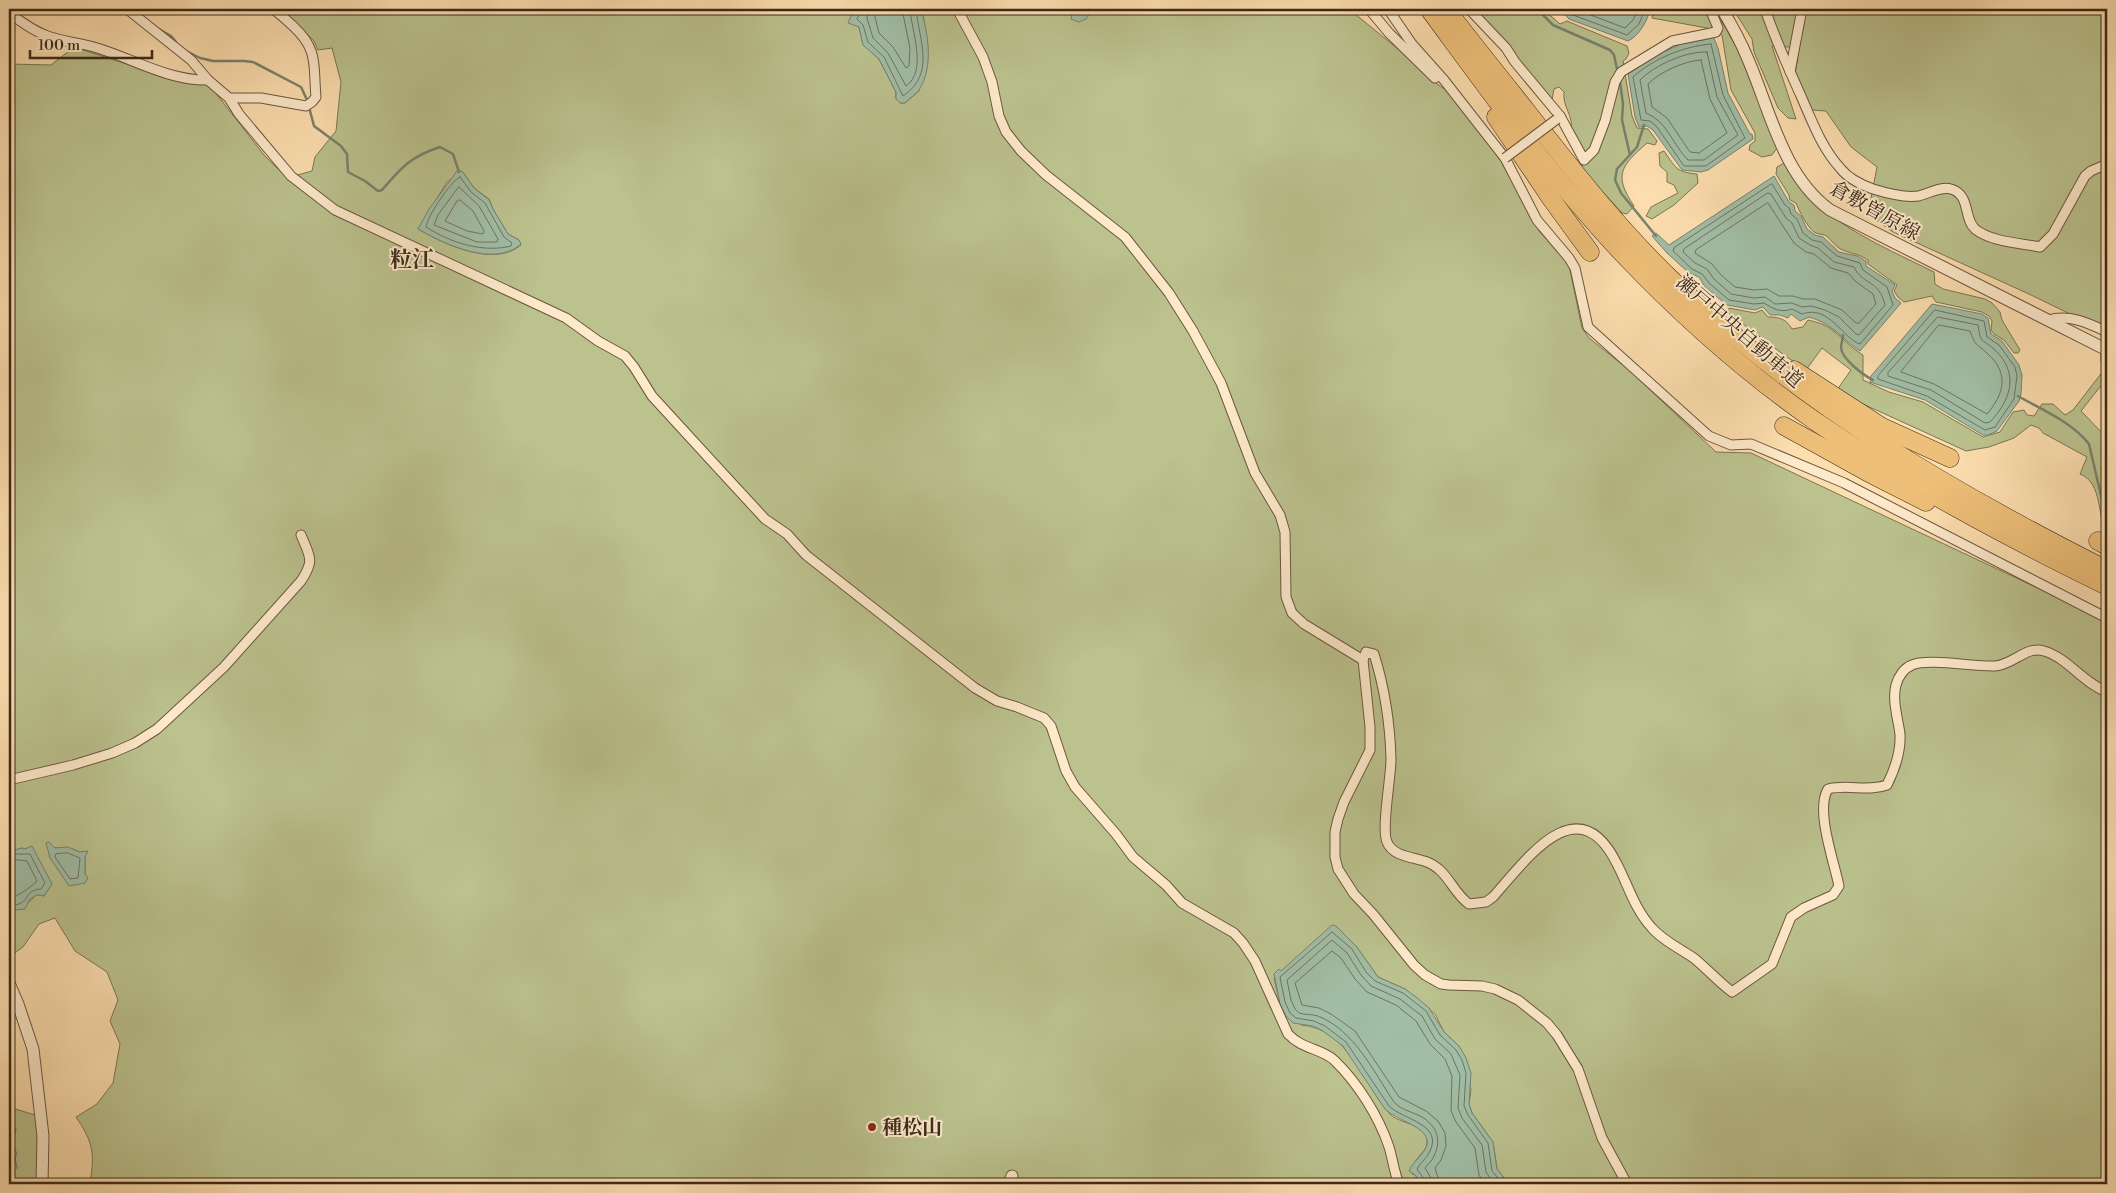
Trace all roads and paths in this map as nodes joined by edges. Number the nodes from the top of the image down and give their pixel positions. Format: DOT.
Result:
graph roads {
  1 [pos="127,9"];
  2 [pos="272,9"];
  3 [pos="957,9"];
  4 [pos="1369,9"];
  5 [pos="1388,9"];
  6 [pos="1430,9"];
  7 [pos="1446,9"];
  8 [pos="1469,9"];
  9 [pos="1710,9"];
  10 [pos="1722,9"];
  11 [pos="1765,9"];
  12 [pos="1802,9"];
  13 [pos="9,13"];
  14 [pos="1464,56"];
  15 [pos="1790,72"];
  16 [pos="208,80"];
  17 [pos="1447,83"];
  18 [pos="229,98"];
  19 [pos="1559,118"];
  20 [pos="1505,158"];
  21 [pos="2107,164"];
  22 [pos="1590,252"];
  23 [pos="1706,312"];
  24 [pos="2048,320"];
  25 [pos="2107,332"];
  26 [pos="2107,350"];
  27 [pos="1784,426"];
  28 [pos="1950,458"];
  29 [pos="301,535"];
  30 [pos="2058,562"];
  31 [pos="2107,570"];
  32 [pos="2107,586"];
  33 [pos="2107,618"];
  34 [pos="1363,660"];
  35 [pos="2107,692"];
  36 [pos="9,780"];
  37 [pos="9,983"];
  38 [pos="42,1184"];
  39 [pos="1399,1184"];
  40 [pos="1627,1184"];
  1 -- 16 [label="street"];
  2 -- 18 [label="street"];
  3 -- 34 [label="street"];
  4 -- 17 [label="street"];
  5 -- 17 [label="street"];
  6 -- 14 [label="highway, 瀬戸中央自動車道"];
  7 -- 23 [label="highway, 瀬戸中央自動車道"];
  8 -- 19 [label="street"];
  9 -- 19 [label="street"];
  10 -- 24 [label="street, 倉敷曽原線"];
  11 -- 15 [label="street"];
  12 -- 15 [label="street"];
  13 -- 16 [label="street"];
  14 -- 22 [label="highway"];
  14 -- 30 [label="highway, 瀬戸中央自動車道"];
  15 -- 21 [label="street"];
  16 -- 18 [label="street"];
  17 -- 20 [label="street"];
  18 -- 39 [label="street"];
  19 -- 20 [label="street, bridge"];
  20 -- 33 [label="street"];
  23 -- 28 [label="highway"];
  23 -- 31 [label="highway, 瀬戸中央自動車道"];
  24 -- 25 [label="street"];
  24 -- 26 [label="street, 倉敷曽原線"];
  27 -- 30 [label="highway"];
  29 -- 36 [label="street"];
  30 -- 32 [label="highway, 瀬戸中央自動車道"];
  34 -- 35 [label="street"];
  34 -- 40 [label="street"];
  37 -- 38 [label="street"];
}
